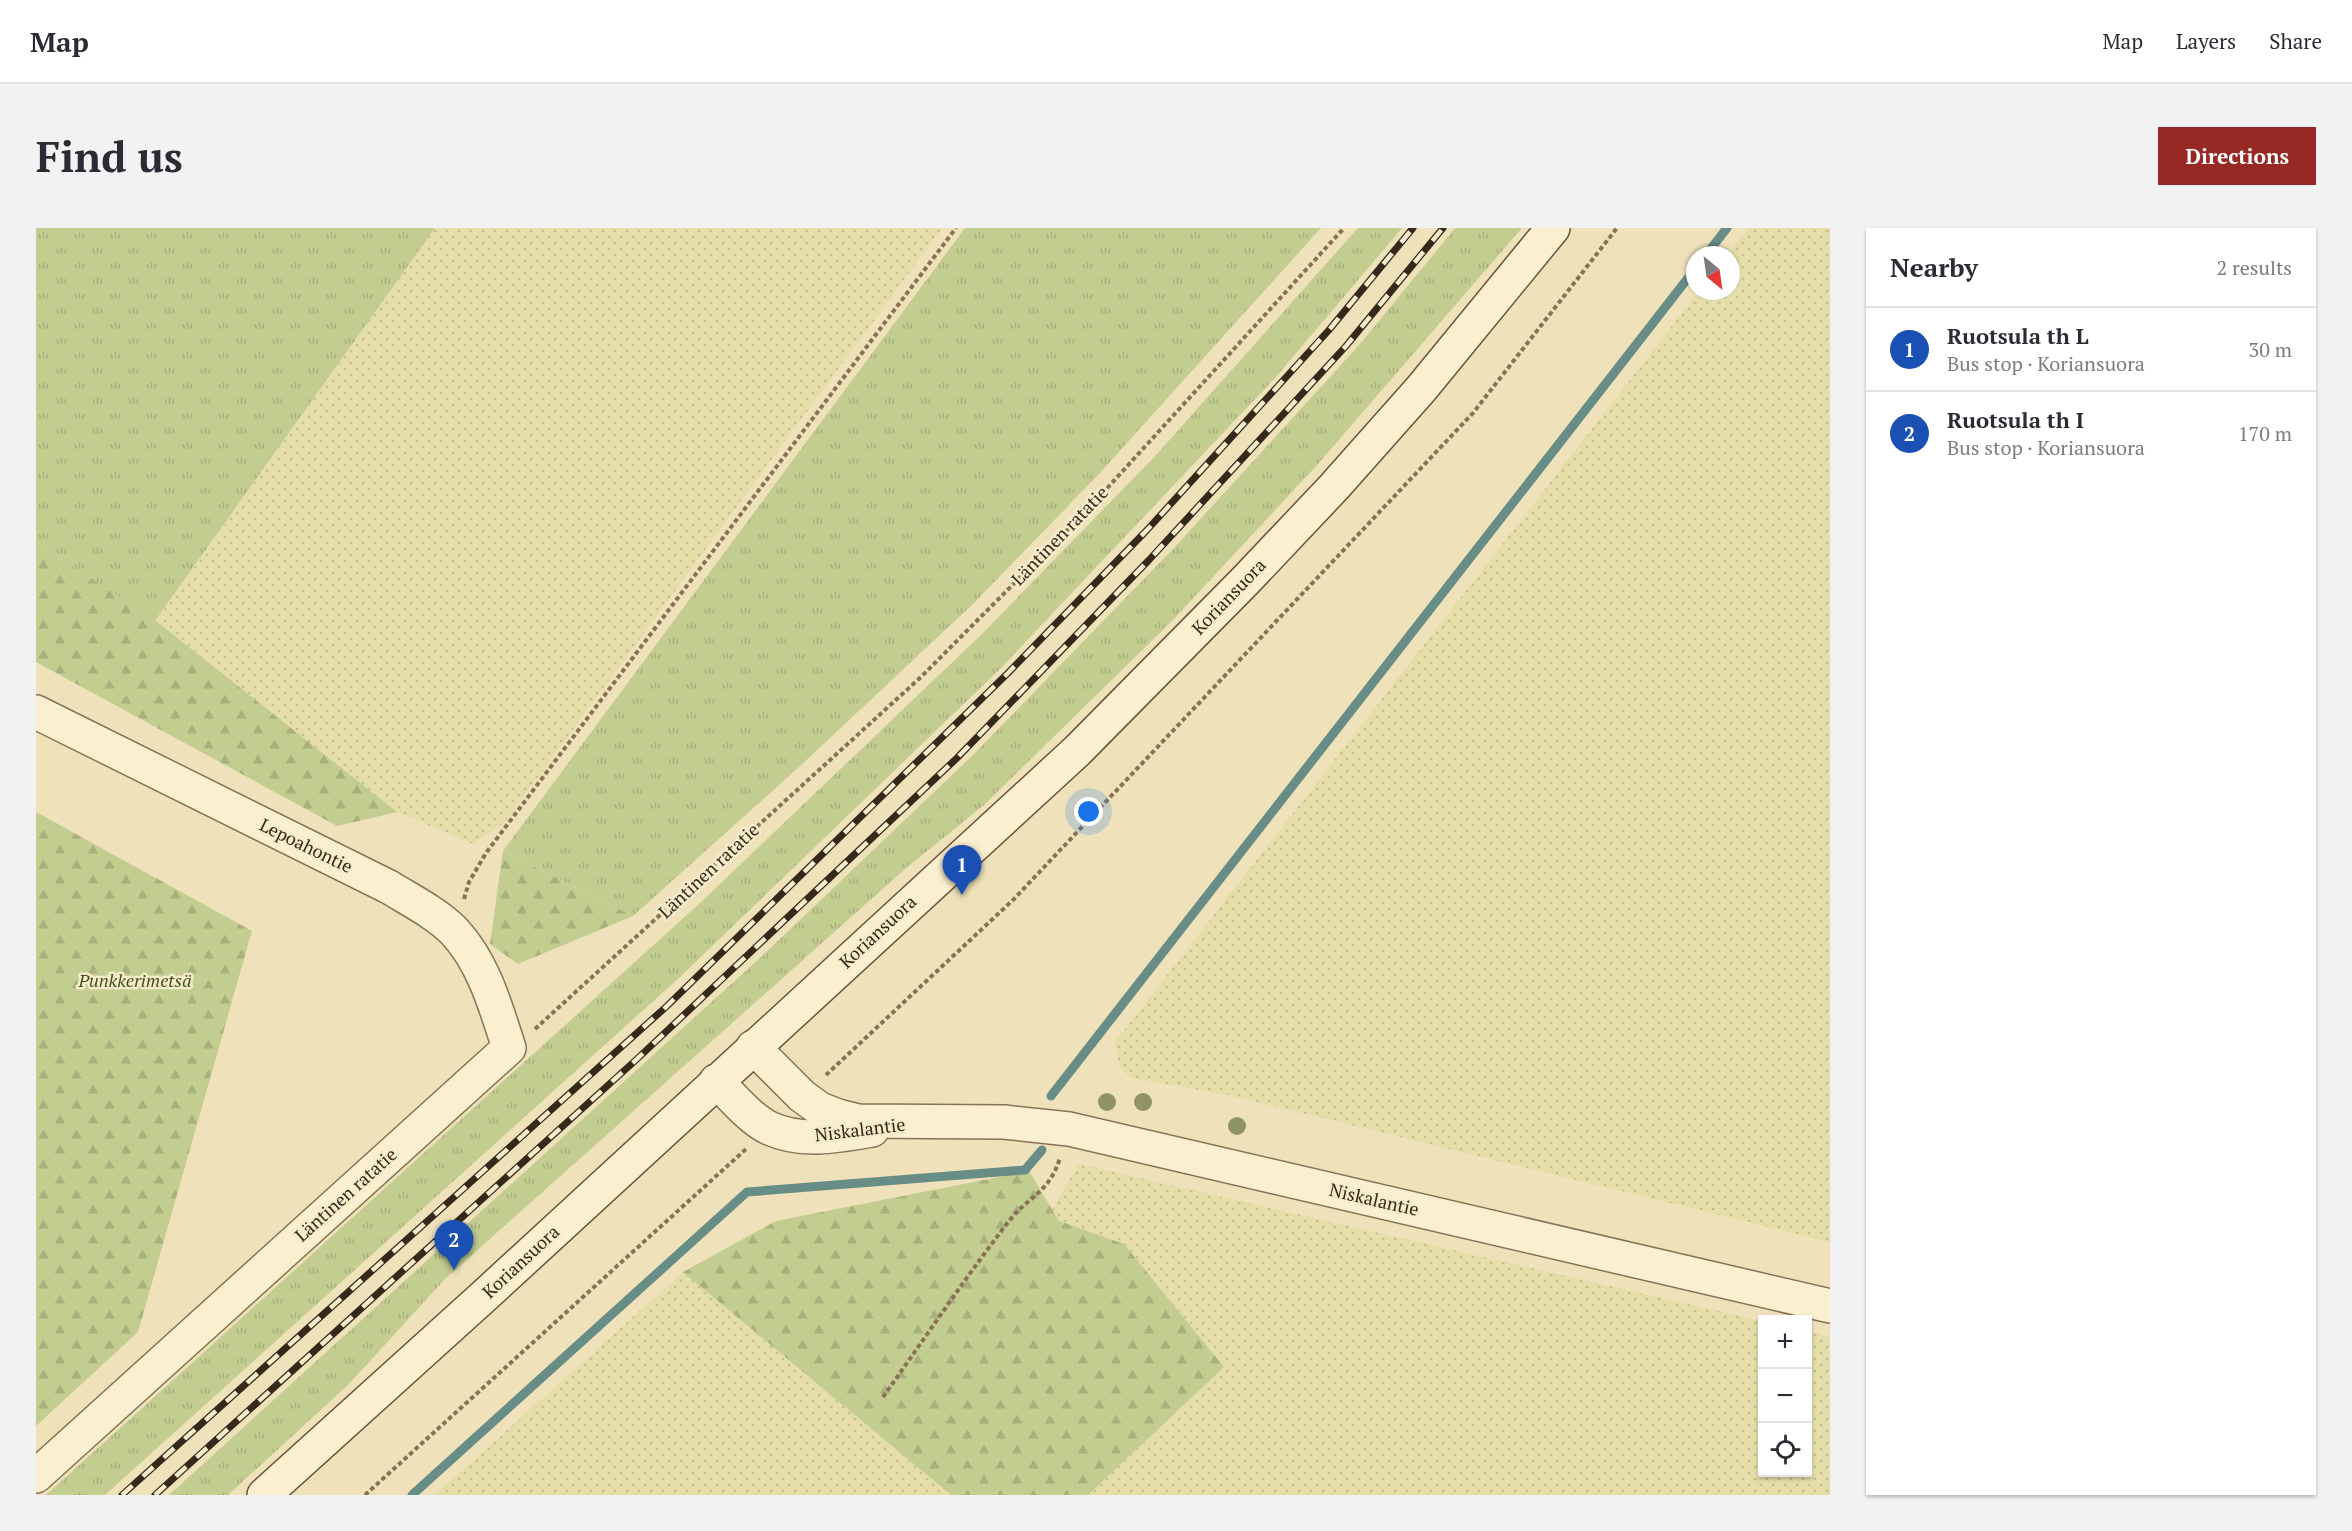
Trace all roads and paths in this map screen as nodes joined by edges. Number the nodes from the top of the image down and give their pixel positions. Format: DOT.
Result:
graph roads {
  1 [pos="956,228"];
  2 [pos="1344,228"];
  3 [pos="1553,228"];
  4 [pos="1617,228"];
  5 [pos="36,712"];
  6 [pos="454,931"];
  7 [pos="753,1047"];
  8 [pos="508,1048"];
  9 [pos="716,1081"];
  10 [pos="818,1082"];
  11 [pos="914,1122"];
  12 [pos="1069,1129"];
  13 [pos="753,1142"];
  14 [pos="1830,1306"];
  15 [pos="883,1397"];
  16 [pos="36,1476"];
  17 [pos="264,1495"];
  18 [pos="365,1495"];
  1 -- 6 [label="path"];
  2 -- 8 [label="path, Läntinen ratatie"];
  3 -- 7 [label="street, Koriansuora"];
  4 -- 10 [label="path"];
  5 -- 6 [label="street, Lepoahontie"];
  6 -- 8 [label="street, Lepoahontie"];
  7 -- 9 [label="street, Koriansuora"];
  7 -- 11 [label="street, Niskalantie"];
  8 -- 16 [label="street, Läntinen ratatie"];
  9 -- 11 [label="street, Niskalantie"];
  9 -- 17 [label="street, Koriansuora"];
  11 -- 12 [label="street, Niskalantie"];
  12 -- 14 [label="street, Niskalantie"];
  12 -- 15 [label="path"];
  13 -- 18 [label="path"];
}
